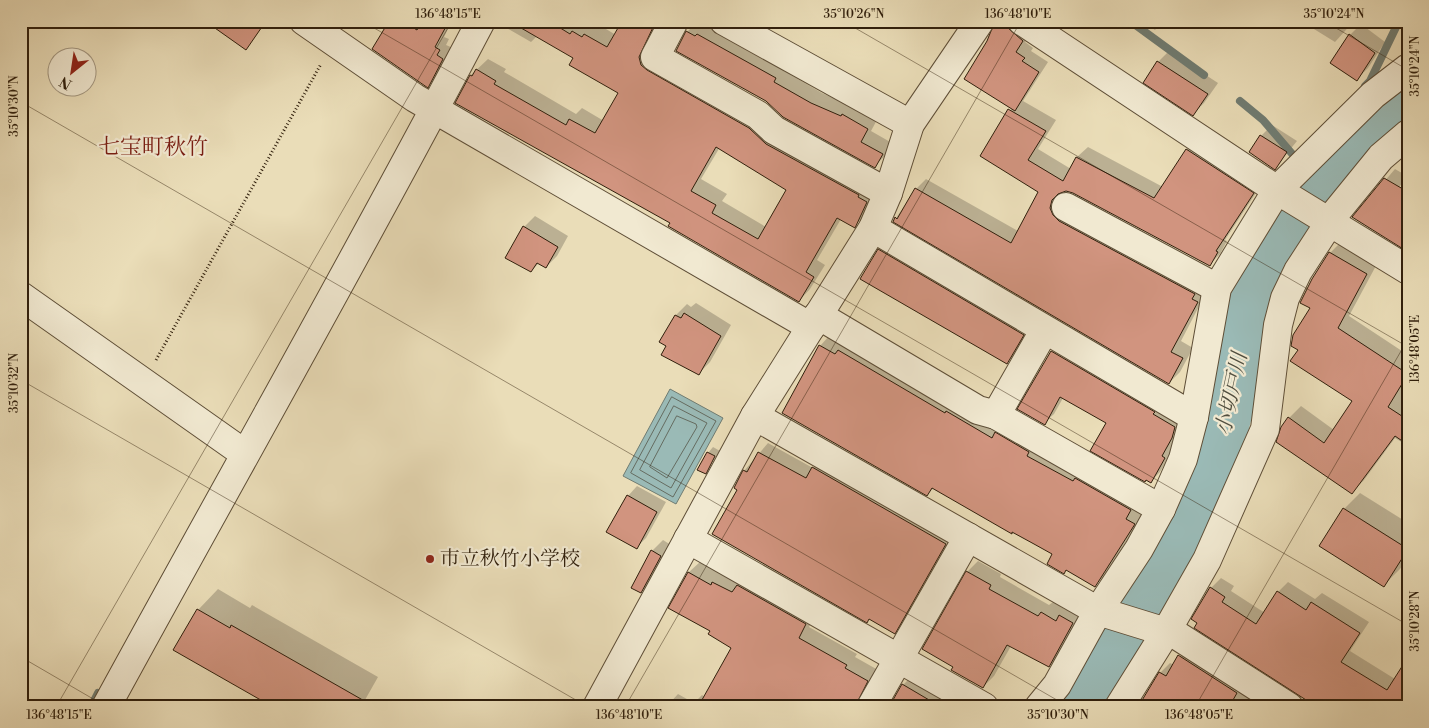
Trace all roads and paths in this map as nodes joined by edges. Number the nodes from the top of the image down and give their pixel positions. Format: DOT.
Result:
graph roads {
  1 [pos="304,21"];
  2 [pos="481,21"];
  3 [pos="674,21"];
  4 [pos="724,21"];
  5 [pos="980,21"];
  6 [pos="1022,21"];
  7 [pos="333,42"];
  8 [pos="1408,68"];
  9 [pos="435,110"];
  10 [pos="910,124"];
  11 [pos="1408,134"];
  12 [pos="1280,192"];
  13 [pos="888,193"];
  14 [pos="1066,206"];
  15 [pos="1327,220"];
  16 [pos="873,228"];
  17 [pos="1408,270"];
  18 [pos="1217,288"];
  19 [pos="21,296"];
  20 [pos="814,321"];
  21 [pos="1044,331"];
  22 [pos="144,382"];
  23 [pos="996,415"];
  24 [pos="755,416"];
  25 [pos="1194,417"];
  26 [pos="245,454"];
  27 [pos="1161,509"];
  28 [pos="968,537"];
  29 [pos="688,539"];
  30 [pos="1104,613"];
  31 [pos="1164,630"];
  32 [pos="899,658"];
  33 [pos="106,707"];
  34 [pos="597,707"];
  35 [pos="871,707"];
  36 [pos="984,707"];
  37 [pos="1039,707"];
  38 [pos="1119,707"];
  39 [pos="1289,707"];
  1 -- 7 [label="street"];
  2 -- 9 [label="street"];
  3 -- 13 [label="street"];
  4 -- 10 [label="street"];
  5 -- 10 [label="street"];
  6 -- 12 [label="street"];
  7 -- 9 [label="street"];
  7 -- 22 [label="path"];
  8 -- 12 [label="street"];
  9 -- 20 [label="street"];
  9 -- 26 [label="street"];
  10 -- 13 [label="street"];
  11 -- 15 [label="street"];
  12 -- 15 [label="street"];
  12 -- 18 [label="street"];
  13 -- 16 [label="street"];
  14 -- 18 [label="street"];
  15 -- 17 [label="street"];
  15 -- 31 [label="street"];
  16 -- 20 [label="street"];
  16 -- 21 [label="street"];
  18 -- 25 [label="street"];
  19 -- 22 [label="street"];
  20 -- 23 [label="street"];
  20 -- 24 [label="street"];
  21 -- 23 [label="street"];
  21 -- 25 [label="street"];
  22 -- 26 [label="street"];
  23 -- 27 [label="street"];
  24 -- 28 [label="street"];
  24 -- 29 [label="street"];
  25 -- 27 [label="street"];
  26 -- 33 [label="street"];
  27 -- 30 [label="street"];
  28 -- 30 [label="street"];
  28 -- 32 [label="street"];
  29 -- 32 [label="street"];
  29 -- 34 [label="street"];
  30 -- 31 [label="street"];
  30 -- 37 [label="street"];
  31 -- 38 [label="street"];
  31 -- 39 [label="street"];
  32 -- 35 [label="street"];
  32 -- 36 [label="street"];
}
